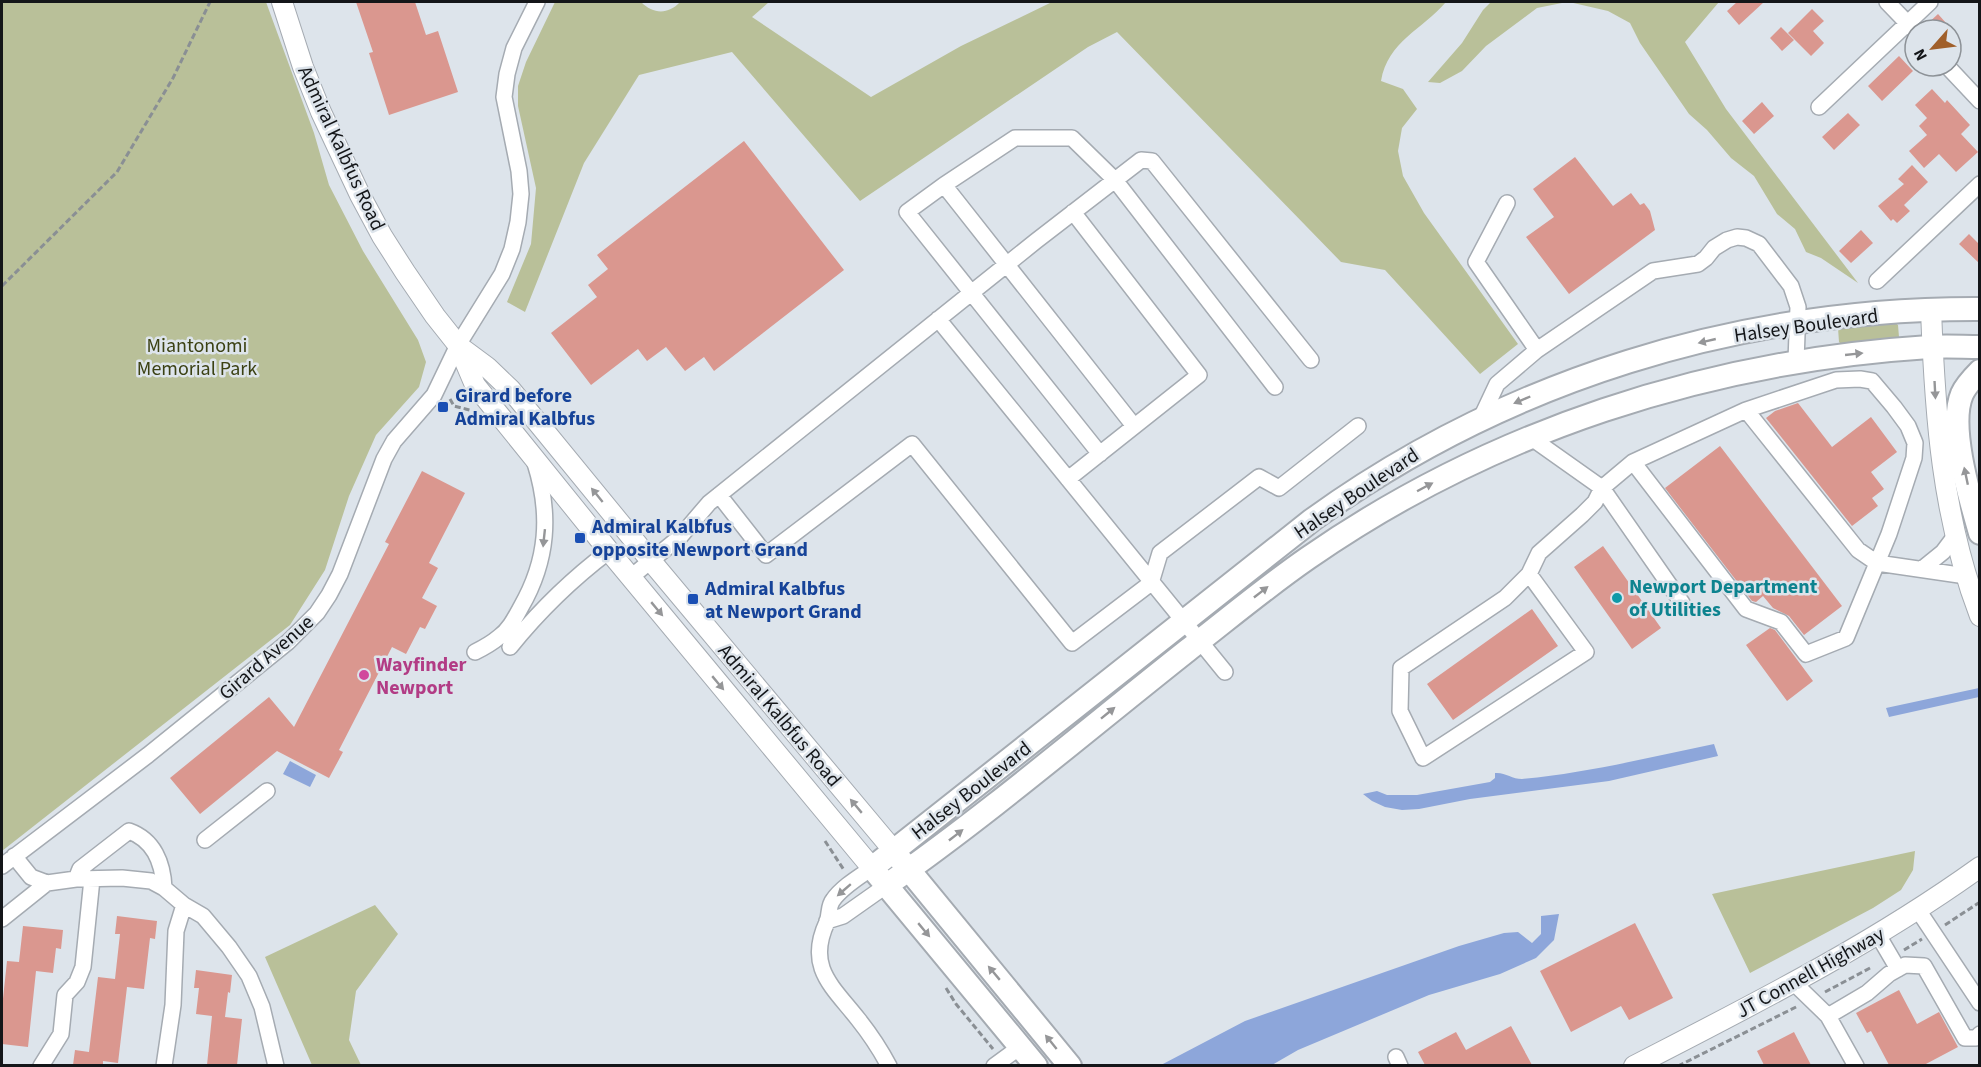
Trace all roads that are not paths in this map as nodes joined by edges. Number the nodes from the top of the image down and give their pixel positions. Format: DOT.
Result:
graph roads {
  1 [pos="282,2"];
  2 [pos="537,2"];
  3 [pos="1887,2"];
  4 [pos="1930,2"];
  5 [pos="1918,18"];
  6 [pos="1903,19"];
  7 [pos="1903,34"];
  8 [pos="1958,78"];
  9 [pos="1980,101"];
  10 [pos="1819,107"];
  11 [pos="1115,180"];
  12 [pos="1980,184"];
  13 [pos="944,186"];
  14 [pos="1507,203"];
  15 [pos="1073,212"];
  16 [pos="1006,265"];
  17 [pos="1877,281"];
  18 [pos="971,293"];
  19 [pos="1980,309"];
  20 [pos="1931,310"];
  21 [pos="938,320"];
  22 [pos="1798,323"];
  23 [pos="458,345"];
  24 [pos="1933,347"];
  25 [pos="1980,347"];
  26 [pos="1537,350"];
  27 [pos="1311,360"];
  28 [pos="1796,361"];
  29 [pos="1980,371"];
  30 [pos="1275,387"];
  31 [pos="1746,410"];
  32 [pos="1481,418"];
  33 [pos="1134,426"];
  34 [pos="1358,426"];
  35 [pos="1530,437"];
  36 [pos="1100,454"];
  37 [pos="535,460"];
  38 [pos="1633,462"];
  39 [pos="1068,479"];
  40 [pos="1602,488"];
  41 [pos="719,495"];
  42 [pos="1980,533"];
  43 [pos="1955,536"];
  44 [pos="609,551"];
  45 [pos="651,561"];
  46 [pos="1877,563"];
  47 [pos="1922,569"];
  48 [pos="1529,574"];
  49 [pos="1966,576"];
  50 [pos="631,577"];
  51 [pos="1151,583"];
  52 [pos="1682,603"];
  53 [pos="1980,616"];
  54 [pos="1183,622"];
  55 [pos="1199,641"];
  56 [pos="510,647"];
  57 [pos="475,652"];
  58 [pos="1225,672"];
  59 [pos="267,791"];
  60 [pos="205,840"];
  61 [pos="894,851"];
  62 [pos="14,856"];
  63 [pos="2,866"];
  64 [pos="1979,867"];
  65 [pos="872,868"];
  66 [pos="909,870"];
  67 [pos="76,879"];
  68 [pos="92,879"];
  69 [pos="47,883"];
  70 [pos="887,885"];
  71 [pos="164,888"];
  72 [pos="184,905"];
  73 [pos="1918,910"];
  74 [pos="2,919"];
  75 [pos="827,921"];
  76 [pos="1878,935"];
  77 [pos="1895,963"];
  78 [pos="1794,983"];
  79 [pos="1980,1003"];
  80 [pos="1828,1016"];
  81 [pos="1980,1034"];
  82 [pos="1020,1047"];
  83 [pos="40,1065"];
  84 [pos="164,1065"];
  85 [pos="276,1065"];
  86 [pos="889,1065"];
  87 [pos="994,1065"];
  88 [pos="1036,1065"];
  89 [pos="1070,1065"];
  90 [pos="1634,1065"];
  91 [pos="1856,1065"];
  1 -- 23 [label="main road, Admiral Kalbfus Road"];
  2 -- 23 [label="street, Girard Avenue"];
  3 -- 6 [label="street"];
  4 -- 5 [label="street"];
  7 -- 10 [label="street"];
  8 -- 9 [label="street"];
  11 -- 13 [label="street"];
  11 -- 15 [label="street"];
  11 -- 27 [label="street"];
  11 -- 30 [label="street"];
  12 -- 17 [label="street"];
  13 -- 16 [label="street"];
  13 -- 18 [label="street"];
  14 -- 26 [label="street"];
  15 -- 16 [label="street"];
  15 -- 33 [label="street"];
  16 -- 18 [label="street"];
  16 -- 33 [label="street"];
  18 -- 21 [label="street"];
  18 -- 36 [label="street"];
  19 -- 20 [label="highway, Halsey Boulevard"];
  20 -- 22 [label="highway, Halsey Boulevard"];
  20 -- 24 [label="main road"];
  21 -- 39 [label="street"];
  21 -- 41 [label="street"];
  22 -- 26 [label="street"];
  22 -- 28 [label="street"];
  22 -- 32 [label="highway, Halsey Boulevard, one-way"];
  23 -- 37 [label="main road, Admiral Kalbfus Road"];
  45 -- 23 [label="main road, Admiral Kalbfus Road, one-way"];
  23 -- 62 [label="street, Girard Avenue"];
  24 -- 25 [label="highway, Halsey Boulevard"];
  28 -- 24 [label="highway, Halsey Boulevard, one-way"];
  24 -- 43 [label="main road, one-way"];
  26 -- 32 [label="street"];
  28 -- 35 [label="highway, Halsey Boulevard"];
  42 -- 29 [label="highway, one-way"];
  31 -- 38 [label="street"];
  31 -- 46 [label="street"];
  31 -- 46 [label="street"];
  32 -- 54 [label="highway, Halsey Boulevard"];
  33 -- 36 [label="street"];
  34 -- 51 [label="street"];
  35 -- 40 [label="street"];
  55 -- 35 [label="highway, Halsey Boulevard, one-way"];
  36 -- 39 [label="street"];
  37 -- 44 [label="main road, Admiral Kalbfus Road"];
  37 -- 57 [label="street, one-way"];
  38 -- 40 [label="street"];
  38 -- 46 [label="street"];
  39 -- 51 [label="street"];
  40 -- 48 [label="street"];
  40 -- 52 [label="street"];
  41 -- 45 [label="street"];
  41 -- 51 [label="street"];
  43 -- 47 [label="street"];
  43 -- 49 [label="main road"];
  44 -- 50 [label="main road, Admiral Kalbfus Road"];
  44 -- 56 [label="street"];
  45 -- 50 [label="street"];
  61 -- 45 [label="main road, Admiral Kalbfus Road, one-way"];
  46 -- 47 [label="street"];
  47 -- 49 [label="street"];
  48 -- 48 [label="street"];
  49 -- 53 [label="main road"];
  50 -- 65 [label="main road, Admiral Kalbfus Road, one-way"];
  51 -- 54 [label="street"];
  54 -- 55 [label="street"];
  54 -- 61 [label="highway, Halsey Boulevard"];
  55 -- 58 [label="street"];
  66 -- 55 [label="highway, Halsey Boulevard, one-way"];
  59 -- 60 [label="street"];
  61 -- 65 [label="highway, Halsey Boulevard"];
  61 -- 66 [label="highway, Admiral Kalbfus Road"];
  62 -- 63 [label="street, Girard Avenue"];
  62 -- 69 [label="street"];
  64 -- 73 [label="main road, JT Connell Highway"];
  65 -- 70 [label="highway, Admiral Kalbfus Road"];
  65 -- 75 [label="street, one-way"];
  66 -- 70 [label="highway, Halsey Boulevard"];
  89 -- 66 [label="highway, Admiral Kalbfus Road, one-way"];
  67 -- 68 [label="street"];
  67 -- 69 [label="street"];
  67 -- 71 [label="street"];
  68 -- 71 [label="street"];
  68 -- 83 [label="street"];
  69 -- 74 [label="street"];
  70 -- 75 [label="street"];
  70 -- 82 [label="highway, Admiral Kalbfus Road, one-way"];
  71 -- 72 [label="street"];
  72 -- 84 [label="street"];
  72 -- 85 [label="street"];
  73 -- 76 [label="main road, JT Connell Highway"];
  73 -- 79 [label="street"];
  75 -- 86 [label="street"];
  76 -- 77 [label="street"];
  76 -- 78 [label="main road, JT Connell Highway"];
  77 -- 80 [label="street"];
  77 -- 81 [label="street"];
  78 -- 80 [label="street"];
  78 -- 90 [label="main road, JT Connell Highway"];
  80 -- 91 [label="street"];
  82 -- 87 [label="street"];
  82 -- 88 [label="highway, Admiral Kalbfus Road"];
}
